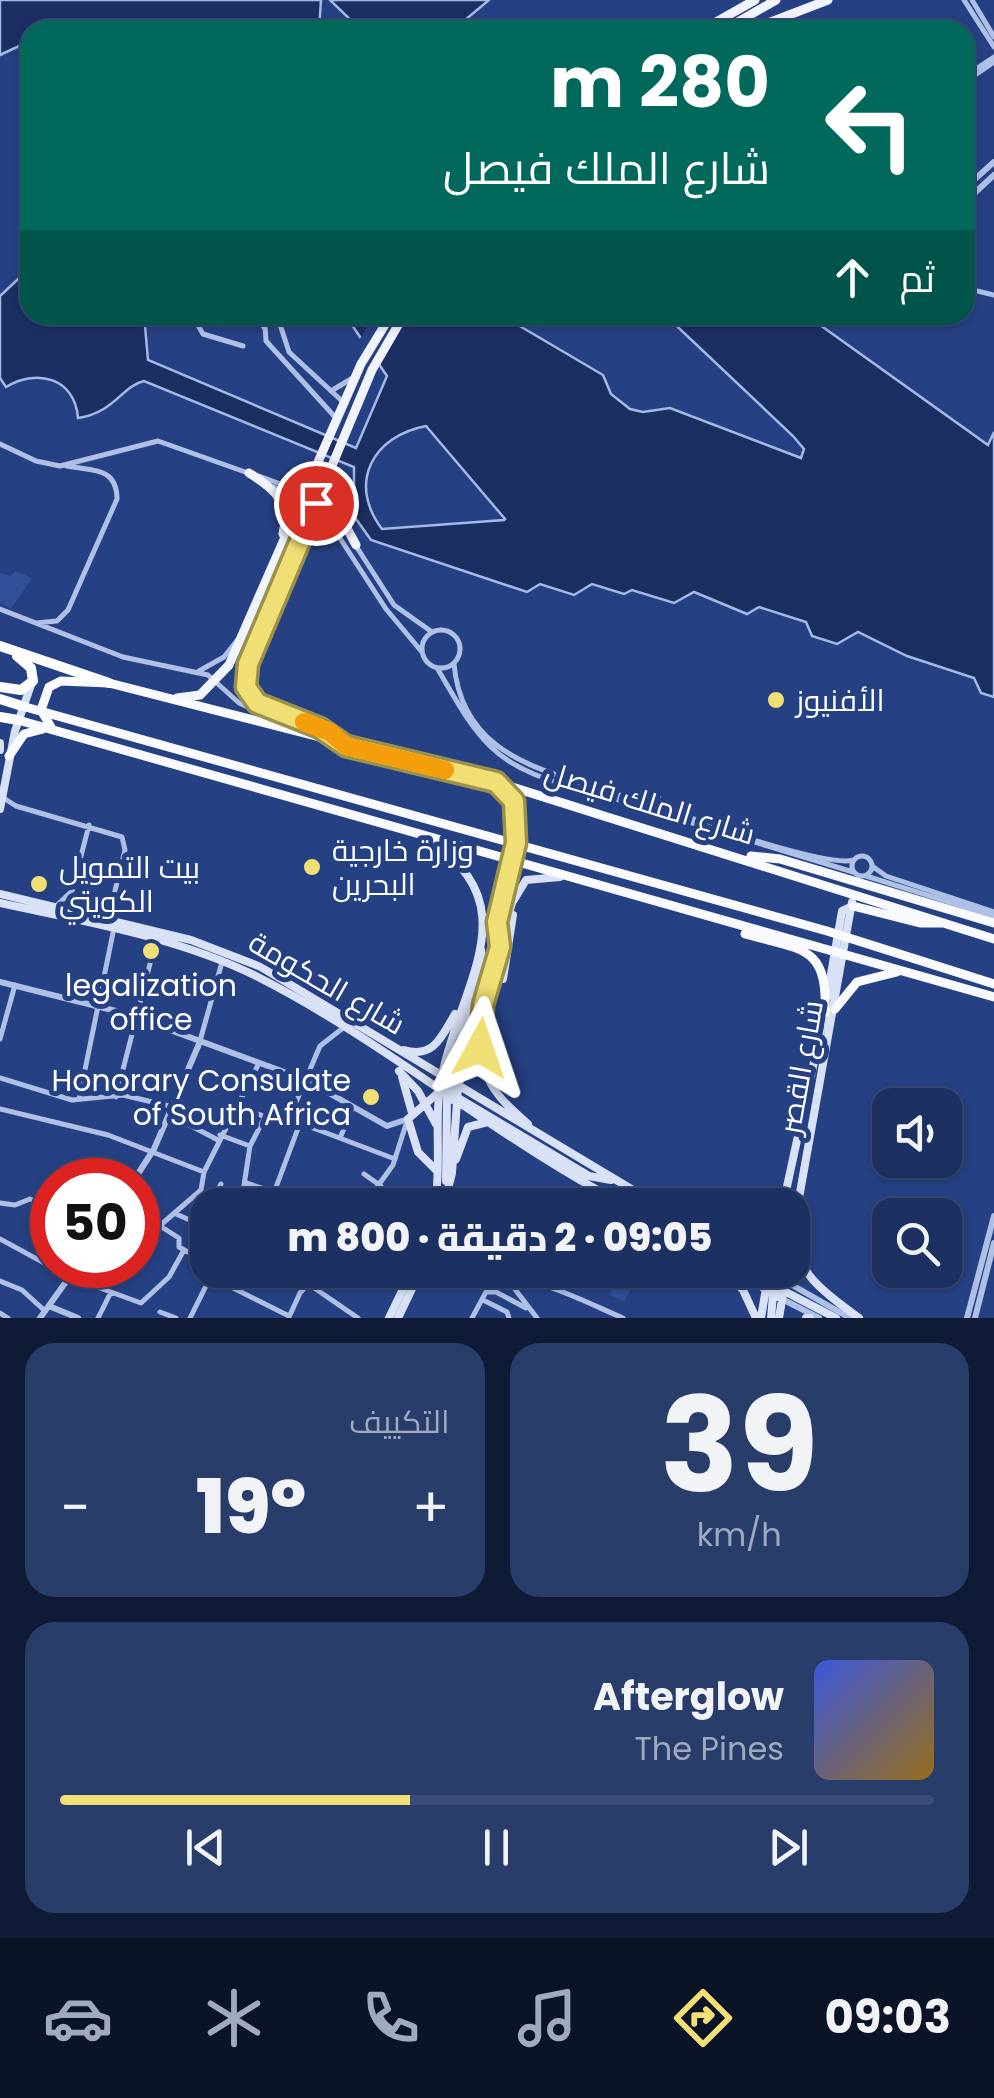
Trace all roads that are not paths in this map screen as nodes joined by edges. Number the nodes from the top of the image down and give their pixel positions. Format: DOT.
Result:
graph roads {
  1 [pos="755,0"];
  2 [pos="776,0"];
  3 [pos="828,0"];
  4 [pos="968,0"];
  5 [pos="794,12"];
  6 [pos="724,20"];
  7 [pos="730,20"];
  8 [pos="774,20"];
  9 [pos="782,20"];
  10 [pos="994,37"];
  11 [pos="994,47"];
  12 [pos="994,162"];
  13 [pos="994,175"];
  14 [pos="975,179"];
  15 [pos="980,188"];
  16 [pos="994,188"];
  17 [pos="975,193"];
  18 [pos="198,325"];
  19 [pos="262,325"];
  20 [pos="268,325"];
  21 [pos="276,325"];
  22 [pos="385,325"];
  23 [pos="398,325"];
  24 [pos="265,329"];
  25 [pos="282,339"];
  26 [pos="243,346"];
  27 [pos="271,348"];
  28 [pos="367,353"];
  29 [pos="352,376"];
  30 [pos="331,391"];
  31 [pos="342,401"];
  32 [pos="335,417"];
  33 [pos="332,432"];
  34 [pos="0,444"];
  35 [pos="333,465"];
  36 [pos="64,466"];
  37 [pos="249,474"];
  38 [pos="322,491"];
  39 [pos="304,498"];
  40 [pos="314,506"];
  41 [pos="332,526"];
  42 [pos="299,540"];
  43 [pos="356,546"];
  44 [pos="280,550"];
  45 [pos="0,609"];
  46 [pos="29,622"];
  47 [pos="432,632"];
  48 [pos="242,635"];
  49 [pos="0,646"];
  50 [pos="422,652"];
  51 [pos="454,664"];
  52 [pos="437,668"];
  53 [pos="196,672"];
  54 [pos="33,681"];
  55 [pos="218,682"];
  56 [pos="109,683"];
  57 [pos="0,687"];
  58 [pos="148,694"];
  59 [pos="0,700"];
  60 [pos="22,706"];
  61 [pos="42,710"];
  62 [pos="0,716"];
  63 [pos="18,720"];
  64 [pos="52,729"];
  65 [pos="304,733"];
  66 [pos="346,746"];
  67 [pos="3,750"];
  68 [pos="496,782"];
  69 [pos="642,797"];
  70 [pos="660,802"];
  71 [pos="1,804"];
  72 [pos="642,809"];
  73 [pos="656,812"];
  74 [pos="90,825"];
  75 [pos="419,835"];
  76 [pos="516,843"];
  77 [pos="743,856"];
  78 [pos="853,860"];
  79 [pos="512,861"];
  80 [pos="872,866"];
  81 [pos="853,872"];
  82 [pos="560,876"];
  83 [pos="866,876"];
  84 [pos="843,889"];
  85 [pos="0,894"];
  86 [pos="0,903"];
  87 [pos="512,903"];
  88 [pos="56,906"];
  89 [pos="853,906"];
  90 [pos="701,917"];
  91 [pos="994,917"];
  92 [pos="947,922"];
  93 [pos="114,923"];
  94 [pos="843,935"];
  95 [pos="149,937"];
  96 [pos="994,939"];
  97 [pos="500,947"];
  98 [pos="840,952"];
  99 [pos="222,962"];
  100 [pos="901,972"];
  101 [pos="503,979"];
  102 [pos="0,982"];
  103 [pos="994,984"];
  104 [pos="15,985"];
  105 [pos="472,986"];
  106 [pos="488,989"];
  107 [pos="468,997"];
  108 [pos="994,997"];
  109 [pos="498,1001"];
  110 [pos="484,1002"];
  111 [pos="101,1006"];
  112 [pos="460,1006"];
  113 [pos="830,1011"];
  114 [pos="136,1020"];
  115 [pos="343,1028"];
  116 [pos="367,1031"];
  117 [pos="0,1039"];
  118 [pos="199,1044"];
  119 [pos="388,1057"];
  120 [pos="258,1065"];
  121 [pos="398,1071"];
  122 [pos="0,1078"];
  123 [pos="444,1079"];
  124 [pos="306,1080"];
  125 [pos="450,1095"];
  126 [pos="116,1096"];
  127 [pos="79,1098"];
  128 [pos="425,1100"];
  129 [pos="237,1106"];
  130 [pos="0,1109"];
  131 [pos="352,1110"];
  132 [pos="172,1111"];
  133 [pos="410,1116"];
  134 [pos="264,1117"];
  135 [pos="288,1120"];
  136 [pos="300,1122"];
  137 [pos="487,1124"];
  138 [pos="437,1125"];
  139 [pos="543,1137"];
  140 [pos="219,1138"];
  141 [pos="340,1138"];
  142 [pos="250,1146"];
  143 [pos="154,1149"];
  144 [pos="148,1158"];
  145 [pos="396,1159"];
  146 [pos="204,1172"];
  147 [pos="438,1172"];
  148 [pos="452,1173"];
  149 [pos="364,1174"];
  150 [pos="616,1180"];
  151 [pos="245,1183"];
  152 [pos="222,1184"];
  153 [pos="380,1186"];
  154 [pos="199,1188"];
  155 [pos="220,1188"];
  156 [pos="244,1188"];
  157 [pos="266,1188"];
  158 [pos="275,1188"];
  159 [pos="437,1188"];
  160 [pos="448,1188"];
  161 [pos="594,1188"];
  162 [pos="629,1188"];
  163 [pos="790,1188"];
  164 [pos="800,1188"];
  165 [pos="30,1198"];
  166 [pos="190,1202"];
  167 [pos="0,1203"];
  168 [pos="176,1214"];
  169 [pos="994,1216"];
  170 [pos="190,1220"];
  171 [pos="160,1226"];
  172 [pos="0,1238"];
  173 [pos="992,1238"];
  174 [pos="184,1250"];
  175 [pos="190,1253"];
  176 [pos="30,1255"];
  177 [pos="810,1276"];
  178 [pos="0,1280"];
  179 [pos="62,1288"];
  180 [pos="100,1288"];
  181 [pos="205,1288"];
  182 [pos="237,1288"];
  183 [pos="304,1288"];
  184 [pos="314,1288"];
  185 [pos="404,1288"];
  186 [pos="412,1288"];
  187 [pos="489,1288"];
  188 [pos="510,1288"];
  189 [pos="546,1288"];
  190 [pos="741,1288"];
  191 [pos="772,1288"];
  192 [pos="774,1288"];
  193 [pos="776,1288"];
  194 [pos="782,1288"];
  195 [pos="785,1288"];
  196 [pos="788,1288"];
  197 [pos="486,1290"];
  198 [pos="111,1292"];
  199 [pos="483,1300"];
  200 [pos="529,1309"];
  201 [pos="44,1312"];
  202 [pos="160,1312"];
  203 [pos="0,1314"];
  204 [pos="171,1317"];
  205 [pos="289,1317"];
  206 [pos="8,1318"];
  207 [pos="78,1318"];
  208 [pos="98,1318"];
  209 [pos="190,1318"];
  210 [pos="358,1318"];
  211 [pos="390,1318"];
  212 [pos="398,1318"];
  213 [pos="472,1318"];
  214 [pos="510,1318"];
  215 [pos="537,1318"];
  216 [pos="620,1318"];
  217 [pos="758,1318"];
  218 [pos="771,1318"];
  219 [pos="779,1318"];
  220 [pos="819,1318"];
  221 [pos="836,1318"];
  222 [pos="850,1318"];
  223 [pos="859,1318"];
  224 [pos="971,1318"];
  1 -- 6 [label="main road"];
  2 -- 7 [label="main road"];
  3 -- 5 [label="main road"];
  4 -- 10 [label="street"];
  4 -- 11 [label="street"];
  5 -- 8 [label="main road"];
  5 -- 9 [label="main road"];
  12 -- 14 [label="street"];
  13 -- 15 [label="street"];
  15 -- 16 [label="street"];
  15 -- 17 [label="street"];
  18 -- 26 [label="street"];
  19 -- 24 [label="street"];
  20 -- 24 [label="street"];
  21 -- 25 [label="street"];
  22 -- 28 [label="main road"];
  23 -- 35 [label="main road"];
  24 -- 27 [label="street"];
  25 -- 27 [label="street"];
  25 -- 30 [label="street"];
  27 -- 32 [label="street"];
  28 -- 29 [label="street"];
  28 -- 33 [label="main road"];
  29 -- 30 [label="street"];
  29 -- 31 [label="street"];
  30 -- 31 [label="street"];
  31 -- 32 [label="street"];
  32 -- 33 [label="street"];
  33 -- 39 [label="main road"];
  34 -- 36 [label="street"];
  35 -- 38 [label="main road"];
  35 -- 43 [label="main road"];
  36 -- 37 [label="street"];
  36 -- 46 [label="street"];
  37 -- 39 [label="street"];
  37 -- 44 [label="main road"];
  38 -- 39 [label="street"];
  38 -- 40 [label="main road"];
  39 -- 40 [label="street"];
  39 -- 44 [label="main road"];
  40 -- 41 [label="street"];
  40 -- 42 [label="main road"];
  40 -- 43 [label="street"];
  41 -- 42 [label="main road"];
  41 -- 50 [label="street"];
  42 -- 66 [label="main road"];
  43 -- 47 [label="street"];
  44 -- 48 [label="main road"];
  45 -- 46 [label="street"];
  46 -- 53 [label="street"];
  47 -- 50 [label="street"];
  47 -- 51 [label="street"];
  48 -- 53 [label="street"];
  48 -- 55 [label="main road"];
  49 -- 54 [label="highway"];
  49 -- 56 [label="highway, شارع الملك فيصل"];
  50 -- 52 [label="street"];
  51 -- 52 [label="street"];
  51 -- 69 [label="street"];
  52 -- 72 [label="street"];
  53 -- 55 [label="street"];
  54 -- 57 [label="highway"];
  54 -- 60 [label="main road"];
  55 -- 58 [label="main road"];
  55 -- 65 [label="street"];
  56 -- 58 [label="highway, شارع الملك فيصل"];
  56 -- 61 [label="highway"];
  58 -- 65 [label="highway, شارع الملك فيصل"];
  59 -- 60 [label="highway"];
  60 -- 61 [label="highway"];
  60 -- 63 [label="main road"];
  61 -- 64 [label="highway"];
  61 -- 76 [label="highway"];
  62 -- 63 [label="highway"];
  63 -- 64 [label="highway"];
  63 -- 67 [label="main road"];
  64 -- 67 [label="highway"];
  64 -- 75 [label="highway"];
  65 -- 66 [label="highway, شارع الملك فيصل"];
  66 -- 68 [label="highway, شارع الملك فيصل"];
  67 -- 71 [label="main road"];
  68 -- 76 [label="main road"];
  68 -- 77 [label="highway, شارع الملك فيصل"];
  69 -- 70 [label="street"];
  69 -- 72 [label="street"];
  70 -- 73 [label="street"];
  70 -- 78 [label="street"];
  71 -- 74 [label="street"];
  72 -- 73 [label="street"];
  73 -- 81 [label="street"];
  74 -- 88 [label="street"];
  74 -- 93 [label="street"];
  75 -- 79 [label="highway"];
  75 -- 105 [label="main road"];
  76 -- 79 [label="main road"];
  76 -- 94 [label="highway"];
  77 -- 84 [label="highway, شارع الملك فيصل"];
  77 -- 91 [label="highway"];
  78 -- 80 [label="street"];
  78 -- 81 [label="street"];
  79 -- 82 [label="highway"];
  79 -- 97 [label="main road"];
  80 -- 83 [label="street"];
  80 -- 91 [label="street"];
  81 -- 83 [label="street"];
  82 -- 87 [label="main road"];
  82 -- 90 [label="highway"];
  83 -- 91 [label="street"];
  84 -- 89 [label="main road"];
  84 -- 92 [label="highway, شارع الملك فيصل"];
  85 -- 88 [label="main road, شارع الحكومة"];
  86 -- 93 [label="main road, شارع الحكومة"];
  87 -- 97 [label="main road"];
  87 -- 101 [label="main road"];
  88 -- 93 [label="main road, شارع الحكومة"];
  89 -- 92 [label="highway"];
  89 -- 94 [label="main road, شارع القصر"];
  90 -- 98 [label="highway"];
  90 -- 113 [label="highway"];
  92 -- 96 [label="highway, شارع الملك فيصل"];
  93 -- 95 [label="main road, شارع الحكومة"];
  93 -- 111 [label="street"];
  93 -- 116 [label="main road, شارع الحكومة"];
  94 -- 98 [label="main road, شارع القصر"];
  94 -- 103 [label="highway"];
  95 -- 99 [label="main road, شارع الحكومة"];
  95 -- 114 [label="street"];
  97 -- 106 [label="main road"];
  98 -- 100 [label="highway"];
  98 -- 113 [label="main road, شارع القصر"];
  99 -- 115 [label="main road, شارع الحكومة"];
  99 -- 118 [label="street"];
  100 -- 108 [label="highway"];
  100 -- 113 [label="highway"];
  102 -- 104 [label="street"];
  104 -- 111 [label="street"];
  104 -- 117 [label="street"];
  105 -- 106 [label="main road"];
  105 -- 107 [label="main road"];
  106 -- 110 [label="main road"];
  107 -- 110 [label="main road"];
  107 -- 112 [label="main road"];
  107 -- 123 [label="main road"];
  109 -- 110 [label="main road"];
  110 -- 125 [label="main road"];
  110 -- 139 [label="main road"];
  111 -- 114 [label="street"];
  111 -- 127 [label="street"];
  112 -- 116 [label="main road"];
  112 -- 123 [label="main road"];
  113 -- 163 [label="main road, شارع القصر"];
  113 -- 164 [label="main road, شارع القصر"];
  114 -- 118 [label="street"];
  114 -- 126 [label="street"];
  115 -- 119 [label="main road, شارع الحكومة"];
  115 -- 124 [label="street"];
  116 -- 123 [label="main road, شارع الحكومة"];
  118 -- 120 [label="street"];
  118 -- 132 [label="street"];
  119 -- 121 [label="main road"];
  119 -- 125 [label="main road, شارع الحكومة"];
  120 -- 124 [label="street"];
  120 -- 129 [label="street"];
  121 -- 128 [label="main road"];
  121 -- 133 [label="main road"];
  122 -- 127 [label="street"];
  123 -- 125 [label="main road"];
  124 -- 131 [label="street"];
  124 -- 135 [label="street"];
  125 -- 128 [label="main road"];
  125 -- 137 [label="main road, شارع الحكومة"];
  125 -- 138 [label="main road"];
  125 -- 139 [label="main road, شارع الحكومة"];
  125 -- 148 [label="main road"];
  125 -- 150 [label="main road"];
  125 -- 160 [label="main road"];
  126 -- 127 [label="street"];
  126 -- 132 [label="street"];
  128 -- 133 [label="main road"];
  128 -- 138 [label="main road"];
  129 -- 134 [label="street"];
  129 -- 140 [label="street"];
  130 -- 143 [label="street"];
  131 -- 133 [label="street"];
  131 -- 141 [label="street"];
  132 -- 140 [label="street"];
  132 -- 143 [label="street"];
  133 -- 145 [label="street"];
  133 -- 147 [label="main road"];
  134 -- 135 [label="street"];
  134 -- 142 [label="street"];
  135 -- 136 [label="street"];
  136 -- 141 [label="street"];
  136 -- 158 [label="street"];
  137 -- 148 [label="main road"];
  137 -- 161 [label="main road, شارع الحكومة"];
  138 -- 147 [label="main road"];
  139 -- 150 [label="main road, شارع الحكومة"];
  140 -- 142 [label="street"];
  140 -- 146 [label="street"];
  141 -- 145 [label="street"];
  142 -- 151 [label="street"];
  143 -- 144 [label="street"];
  143 -- 146 [label="street"];
  145 -- 153 [label="street"];
  146 -- 154 [label="street"];
  147 -- 159 [label="main road"];
  148 -- 160 [label="main road"];
  149 -- 153 [label="street"];
  150 -- 162 [label="main road, شارع الحكومة"];
  151 -- 156 [label="street"];
  151 -- 157 [label="street"];
  152 -- 155 [label="street"];
  165 -- 167 [label="street"];
  166 -- 168 [label="street"];
  168 -- 170 [label="street"];
  168 -- 171 [label="street"];
  169 -- 173 [label="street"];
  171 -- 174 [label="street"];
  172 -- 176 [label="street"];
  173 -- 224 [label="street"];
  174 -- 175 [label="street"];
  174 -- 198 [label="street"];
  177 -- 223 [label="main road"];
  178 -- 201 [label="street"];
  179 -- 201 [label="street"];
  180 -- 198 [label="street"];
  181 -- 209 [label="street"];
  182 -- 205 [label="street"];
  183 -- 205 [label="street"];
  184 -- 210 [label="street"];
  185 -- 211 [label="main road"];
  186 -- 212 [label="main road"];
  187 -- 197 [label="street"];
  188 -- 200 [label="street"];
  189 -- 216 [label="street"];
  190 -- 217 [label="main road"];
  191 -- 217 [label="main road"];
  192 -- 218 [label="main road"];
  193 -- 219 [label="main road"];
  194 -- 220 [label="street"];
  195 -- 221 [label="main road"];
  196 -- 222 [label="street"];
  197 -- 199 [label="street"];
  197 -- 200 [label="street"];
  198 -- 208 [label="street"];
  199 -- 213 [label="street"];
  199 -- 214 [label="street"];
  200 -- 215 [label="street"];
  201 -- 207 [label="street"];
  202 -- 204 [label="street"];
  203 -- 206 [label="street"];
}
